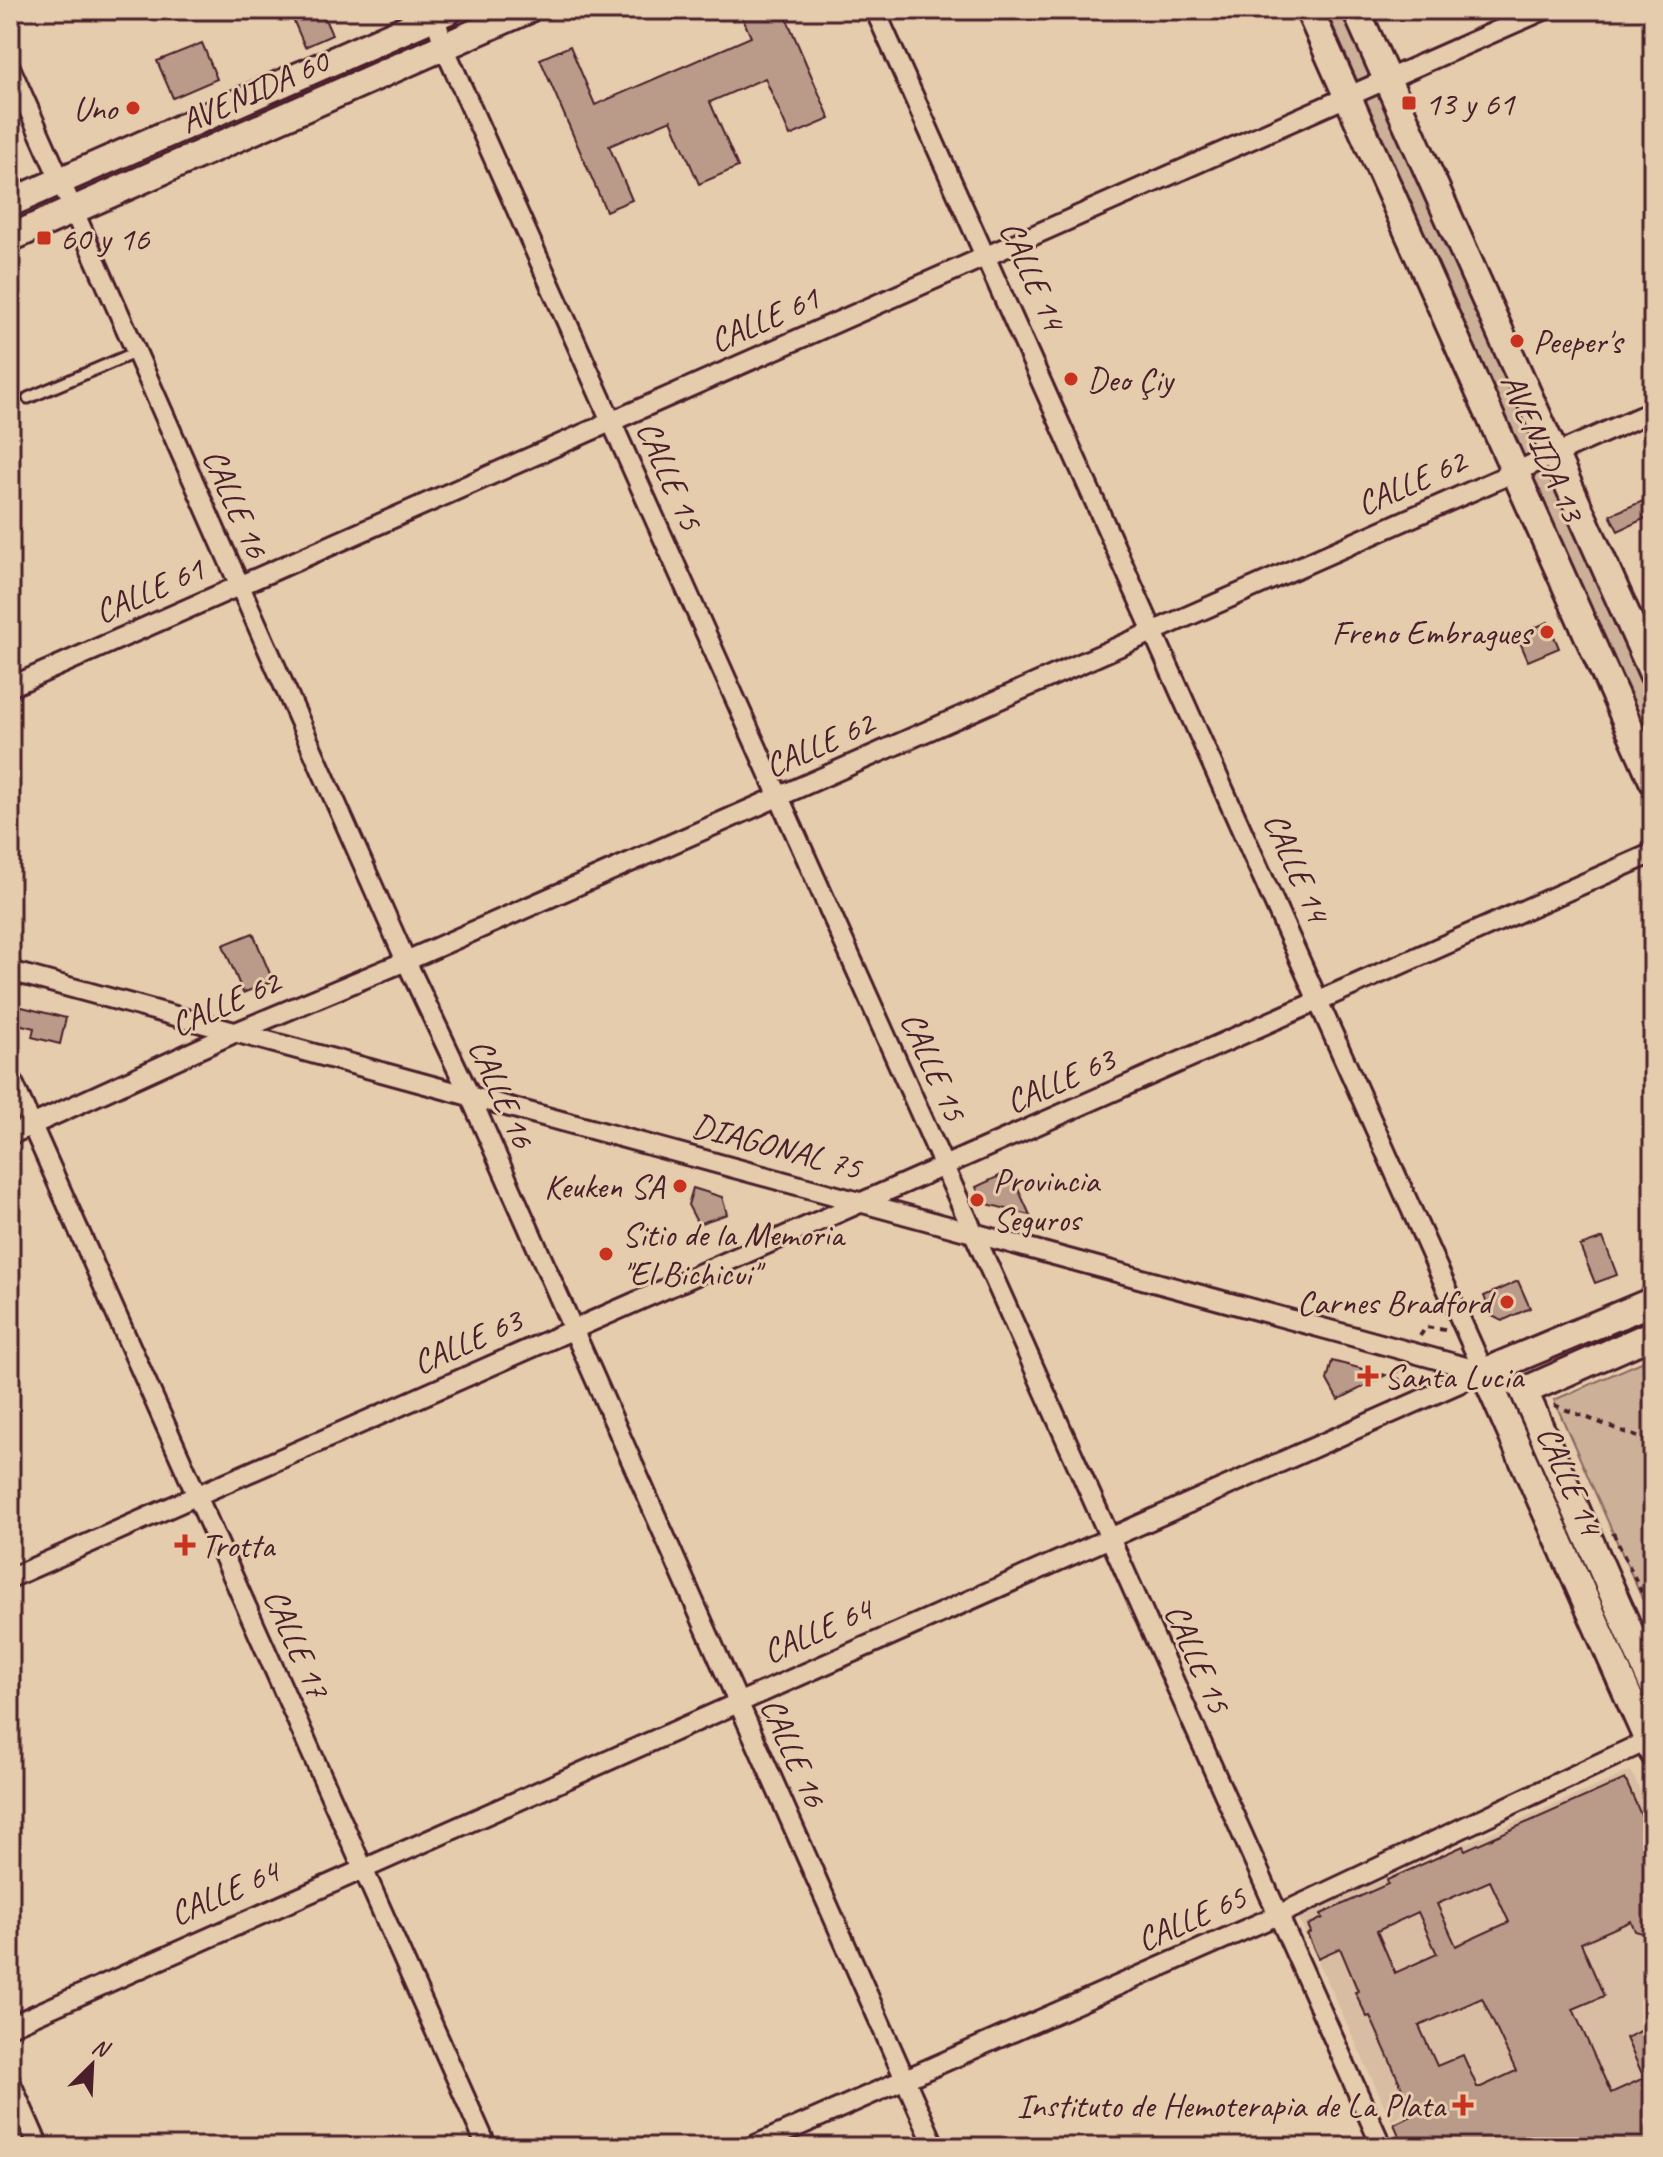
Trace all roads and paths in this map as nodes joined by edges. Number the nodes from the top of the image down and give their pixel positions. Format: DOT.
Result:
graph roads {
  1 [pos="527,10"];
  2 [pos="875,10"];
  3 [pos="1309,10"];
  4 [pos="1356,10"];
  5 [pos="1544,10"];
  6 [pos="439,12"];
  7 [pos="444,47"];
  8 [pos="10,67"];
  9 [pos="1387,79"];
  10 [pos="1347,96"];
  11 [pos="61,181"];
  12 [pos="10,203"];
  13 [pos="71,211"];
  14 [pos="10,238"];
  15 [pos="985,256"];
  16 [pos="134,353"];
  17 [pos="28,398"];
  18 [pos="1653,411"];
  19 [pos="611,421"];
  20 [pos="1555,454"];
  21 [pos="1515,472"];
  22 [pos="238,586"];
  23 [pos="1152,631"];
  24 [pos="1653,674"];
  25 [pos="10,687"];
  26 [pos="1653,781"];
  27 [pos="779,796"];
  28 [pos="1653,853"];
  29 [pos="406,961"];
  30 [pos="10,971"];
  31 [pos="1318,1001"];
  32 [pos="236,1032"];
  33 [pos="10,1076"];
  34 [pos="470,1096"];
  35 [pos="31,1126"];
  36 [pos="10,1135"];
  37 [pos="944,1166"];
  38 [pos="863,1203"];
  39 [pos="976,1234"];
  40 [pos="1653,1301"];
  41 [pos="571,1330"];
  42 [pos="1653,1334"];
  43 [pos="1484,1372"];
  44 [pos="1524,1391"];
  45 [pos="1552,1404"];
  46 [pos="1653,1443"];
  47 [pos="196,1496"];
  48 [pos="1111,1540"];
  49 [pos="10,1578"];
  50 [pos="1653,1685"];
  51 [pos="738,1704"];
  52 [pos="1651,1744"];
  53 [pos="363,1870"];
  54 [pos="1278,1915"];
  55 [pos="10,2026"];
  56 [pos="905,2079"];
  57 [pos="10,2081"];
  58 [pos="39,2147"];
  59 [pos="487,2147"];
  60 [pos="751,2147"];
  61 [pos="935,2147"];
  62 [pos="1382,2147"];
  1 -- 7 [label="main road, AVENIDA 60"];
  2 -- 15 [label="street, CALLE 14"];
  3 -- 10 [label="main road, AVENIDA 13"];
  4 -- 9 [label="main road, AVENIDA 13"];
  5 -- 9 [label="street, CALLE 61"];
  6 -- 7 [label="street, CALLE 15"];
  6 -- 11 [label="main road, AVENIDA 60"];
  7 -- 13 [label="main road, AVENIDA 60"];
  7 -- 19 [label="street, CALLE 15"];
  8 -- 11 [label="street, CALLE 16"];
  9 -- 10 [label="street, CALLE 61"];
  9 -- 20 [label="main road, AVENIDA 13"];
  10 -- 15 [label="street, CALLE 61"];
  10 -- 21 [label="main road, AVENIDA 13"];
  11 -- 12 [label="main road, AVENIDA 60"];
  11 -- 13 [label="street, CALLE 16"];
  13 -- 14 [label="main road, AVENIDA 60"];
  13 -- 16 [label="street, CALLE 16"];
  15 -- 19 [label="street, CALLE 61"];
  15 -- 23 [label="street, CALLE 14"];
  16 -- 17 [label="lane"];
  16 -- 22 [label="street, CALLE 16"];
  18 -- 20 [label="street, CALLE 62"];
  19 -- 22 [label="street, CALLE 61"];
  19 -- 27 [label="street, CALLE 15"];
  20 -- 21 [label="street, CALLE 62"];
  20 -- 24 [label="main road, AVENIDA 13"];
  21 -- 23 [label="street, CALLE 62"];
  21 -- 26 [label="main road, AVENIDA 13"];
  22 -- 25 [label="street, CALLE 61"];
  22 -- 29 [label="street, CALLE 16"];
  23 -- 27 [label="street, CALLE 62"];
  23 -- 31 [label="street, CALLE 14"];
  27 -- 29 [label="street, CALLE 62"];
  27 -- 37 [label="street, CALLE 15"];
  28 -- 31 [label="street, CALLE 63"];
  29 -- 32 [label="street, CALLE 62"];
  29 -- 34 [label="street, CALLE 16"];
  30 -- 32 [label="street, DIAGONAL 75"];
  31 -- 37 [label="street, CALLE 63"];
  31 -- 43 [label="street, CALLE 14"];
  32 -- 34 [label="street, DIAGONAL 75"];
  32 -- 35 [label="street, CALLE 62"];
  33 -- 35 [label="street, CALLE 17"];
  34 -- 38 [label="street, DIAGONAL 75"];
  34 -- 41 [label="street, CALLE 16"];
  35 -- 36 [label="street, CALLE 62"];
  35 -- 47 [label="street, CALLE 17"];
  37 -- 38 [label="street, CALLE 63"];
  37 -- 39 [label="street, CALLE 15"];
  38 -- 39 [label="street, DIAGONAL 75"];
  38 -- 41 [label="street, CALLE 63"];
  39 -- 43 [label="street, DIAGONAL 75"];
  39 -- 48 [label="street, CALLE 15"];
  40 -- 43 [label="main road, CALLE 64"];
  41 -- 47 [label="street, CALLE 63"];
  41 -- 51 [label="street, CALLE 16"];
  42 -- 44 [label="main road"];
  43 -- 44 [label="street, DIAGONAL 75"];
  43 -- 48 [label="street, CALLE 64"];
  43 -- 52 [label="main road, CALLE 14"];
  44 -- 50 [label="main road, CALLE 14"];
  45 -- 46 [label="path"];
  47 -- 49 [label="street, CALLE 63"];
  47 -- 53 [label="street, CALLE 17"];
  48 -- 51 [label="street, CALLE 64"];
  48 -- 54 [label="street, CALLE 15"];
  51 -- 53 [label="street, CALLE 64"];
  51 -- 56 [label="street, CALLE 16"];
  52 -- 54 [label="street, CALLE 65"];
  53 -- 55 [label="street, CALLE 64"];
  53 -- 59 [label="street, CALLE 17"];
  54 -- 56 [label="street, CALLE 65"];
  54 -- 62 [label="street, CALLE 15"];
  56 -- 60 [label="street, CALLE 65"];
  56 -- 61 [label="street, CALLE 16"];
  57 -- 58 [label="street"];
}
